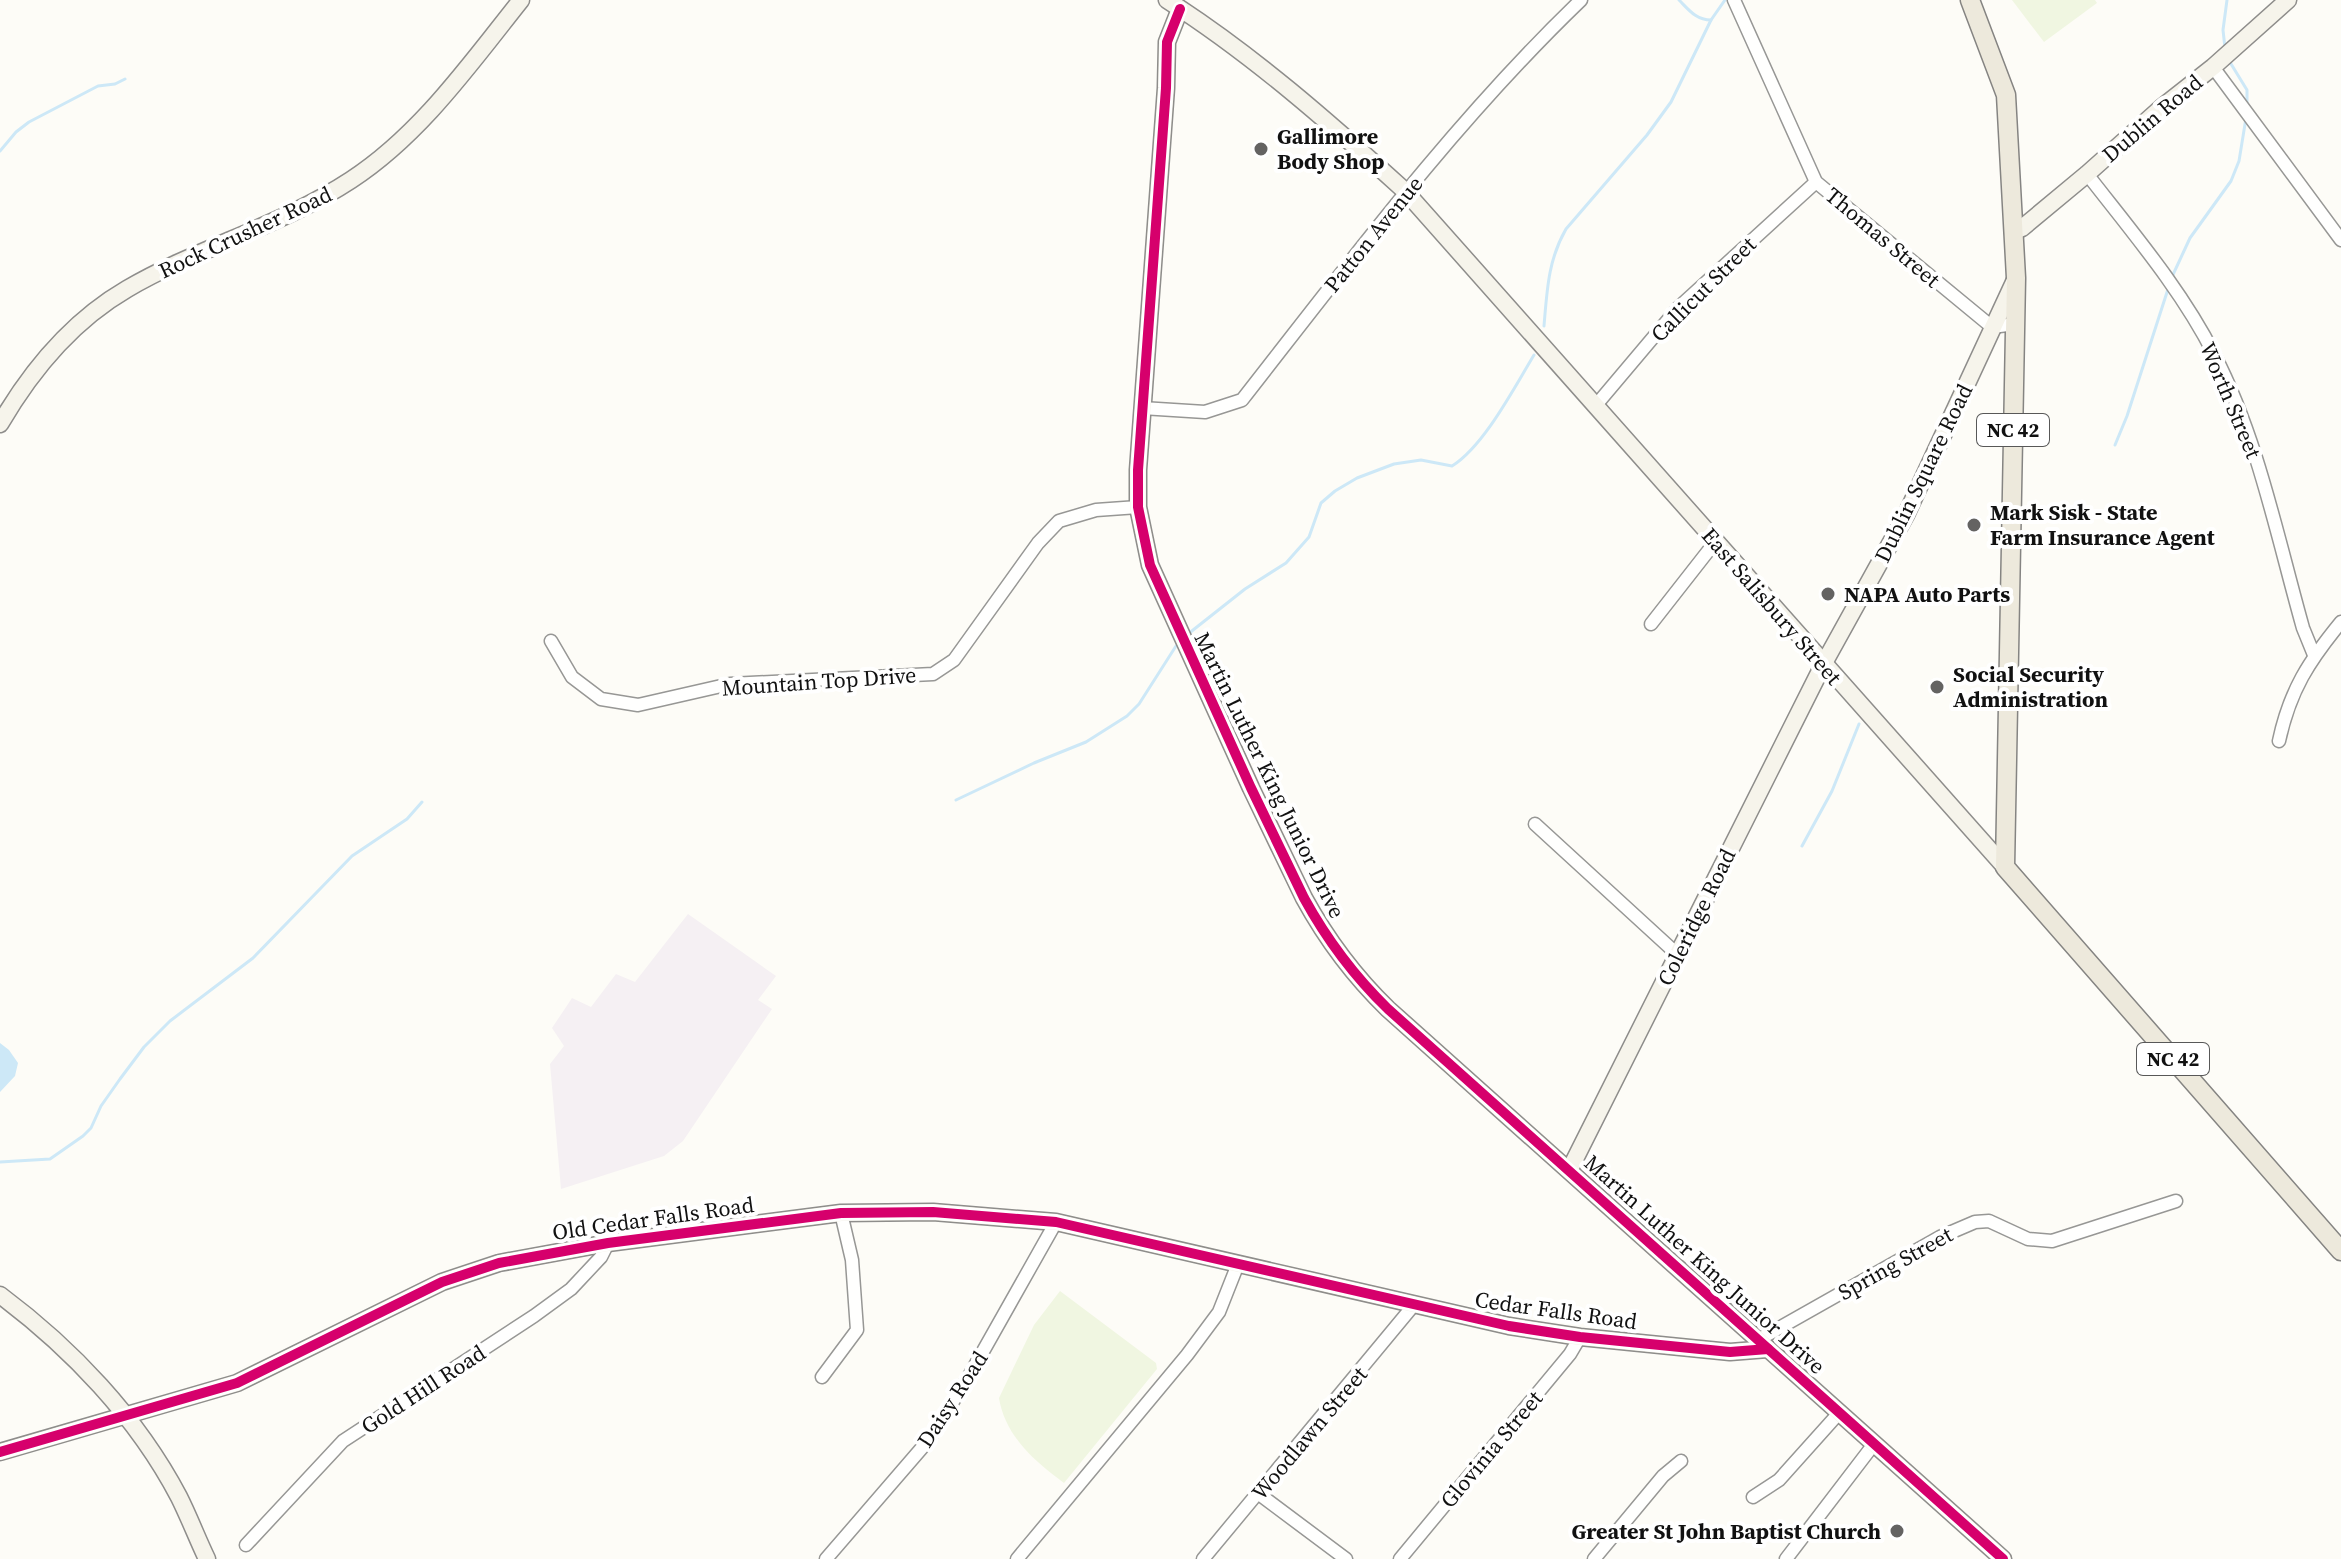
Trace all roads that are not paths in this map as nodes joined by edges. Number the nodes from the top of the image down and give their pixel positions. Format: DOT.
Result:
graph roads {
  1 [pos="521,0"];
  2 [pos="1581,0"];
  3 [pos="1734,0"];
  4 [pos="1970,0"];
  5 [pos="2288,0"];
  6 [pos="1173,4"];
  7 [pos="2213,67"];
  8 [pos="2087,174"];
  9 [pos="1816,182"];
  10 [pos="1405,191"];
  11 [pos="2013,232"];
  12 [pos="2341,240"];
  13 [pos="2016,278"];
  14 [pos="2015,324"];
  15 [pos="1992,327"];
  16 [pos="1597,404"];
  17 [pos="1142,408"];
  18 [pos="0,424"];
  19 [pos="1138,507"];
  20 [pos="1716,541"];
  21 [pos="2341,622"];
  22 [pos="1651,624"];
  23 [pos="551,641"];
  24 [pos="2314,655"];
  25 [pos="1823,665"];
  26 [pos="2279,741"];
  27 [pos="1535,824"];
  28 [pos="2005,867"];
  29 [pos="1678,955"];
  30 [pos="1570,1169"];
  31 [pos="2176,1201"];
  32 [pos="841,1213"];
  33 [pos="1056,1222"];
  34 [pos="608,1243"];
  35 [pos="2341,1251"];
  36 [pos="1238,1264"];
  37 [pos="1340,1288"];
  38 [pos="0,1295"];
  39 [pos="1413,1306"];
  40 [pos="1580,1337"];
  41 [pos="1763,1345"];
  42 [pos="822,1377"];
  43 [pos="1839,1413"];
  44 [pos="126,1417"];
  45 [pos="1874,1444"];
  46 [pos="0,1452"];
  47 [pos="1681,1461"];
  48 [pos="1259,1494"];
  49 [pos="1753,1497"];
  50 [pos="246,1545"];
  51 [pos="207,1559"];
  52 [pos="826,1559"];
  53 [pos="1017,1559"];
  54 [pos="1203,1559"];
  55 [pos="1346,1559"];
  56 [pos="1400,1559"];
  57 [pos="1594,1559"];
  58 [pos="1786,1559"];
  59 [pos="2003,1559"];
  1 -- 18 [label="street, Rock Crusher Road"];
  2 -- 10 [label="street, Patton Avenue"];
  3 -- 9 [label="street, Thomas Street"];
  4 -- 11 [label="main road, NC 42"];
  5 -- 7 [label="street, Dublin Road"];
  6 -- 10 [label="street, East Salisbury Street"];
  6 -- 17 [label="street, Martin Luther King Junior Drive"];
  7 -- 8 [label="street, Dublin Road"];
  7 -- 12 [label="street"];
  8 -- 11 [label="street, Dublin Road"];
  8 -- 24 [label="street, Worth Street"];
  9 -- 15 [label="street, Thomas Street"];
  9 -- 16 [label="street, Callicut Street"];
  10 -- 16 [label="street, East Salisbury Street"];
  10 -- 17 [label="street, Patton Avenue"];
  11 -- 13 [label="main road, NC 42"];
  13 -- 14 [label="main road, NC 42"];
  13 -- 15 [label="street, Dublin Square Road"];
  14 -- 15 [label="street"];
  14 -- 28 [label="main road, NC 42"];
  15 -- 25 [label="street, Dublin Square Road"];
  16 -- 20 [label="street, East Salisbury Street"];
  17 -- 19 [label="street, Martin Luther King Junior Drive"];
  19 -- 23 [label="street, Mountain Top Drive"];
  19 -- 30 [label="street, Martin Luther King Junior Drive"];
  20 -- 22 [label="street"];
  20 -- 25 [label="street, East Salisbury Street"];
  21 -- 24 [label="street"];
  24 -- 26 [label="street"];
  25 -- 28 [label="street, East Salisbury Street"];
  25 -- 29 [label="street, Coleridge Road"];
  27 -- 29 [label="street"];
  28 -- 35 [label="main road, East Salisbury Street / NC 42"];
  29 -- 30 [label="street, Coleridge Road"];
  30 -- 41 [label="street, Martin Luther King Junior Drive"];
  31 -- 41 [label="street, Spring Street"];
  32 -- 33 [label="street, Old Cedar Falls Road"];
  32 -- 34 [label="street, Old Cedar Falls Road"];
  32 -- 42 [label="street"];
  33 -- 36 [label="street, Old Cedar Falls Road"];
  33 -- 52 [label="street, Daisy Road"];
  34 -- 44 [label="street, Old Cedar Falls Road"];
  34 -- 50 [label="street, Gold Hill Road"];
  36 -- 37 [label="street, Old Cedar Falls Road"];
  36 -- 53 [label="street"];
  37 -- 39 [label="street, Cedar Falls Road"];
  38 -- 44 [label="street"];
  39 -- 40 [label="street, Cedar Falls Road"];
  39 -- 48 [label="street, Woodlawn Street"];
  40 -- 41 [label="street, Cedar Falls Road"];
  40 -- 56 [label="street, Glovinia Street"];
  41 -- 43 [label="street, Martin Luther King Junior Drive"];
  43 -- 45 [label="street, Martin Luther King Junior Drive"];
  43 -- 49 [label="street"];
  44 -- 46 [label="street, Old Cedar Falls Road"];
  44 -- 51 [label="street"];
  45 -- 58 [label="street"];
  45 -- 59 [label="street, Martin Luther King Junior Drive"];
  47 -- 57 [label="street"];
  48 -- 54 [label="street, Woodlawn Street"];
  48 -- 55 [label="street"];
}
